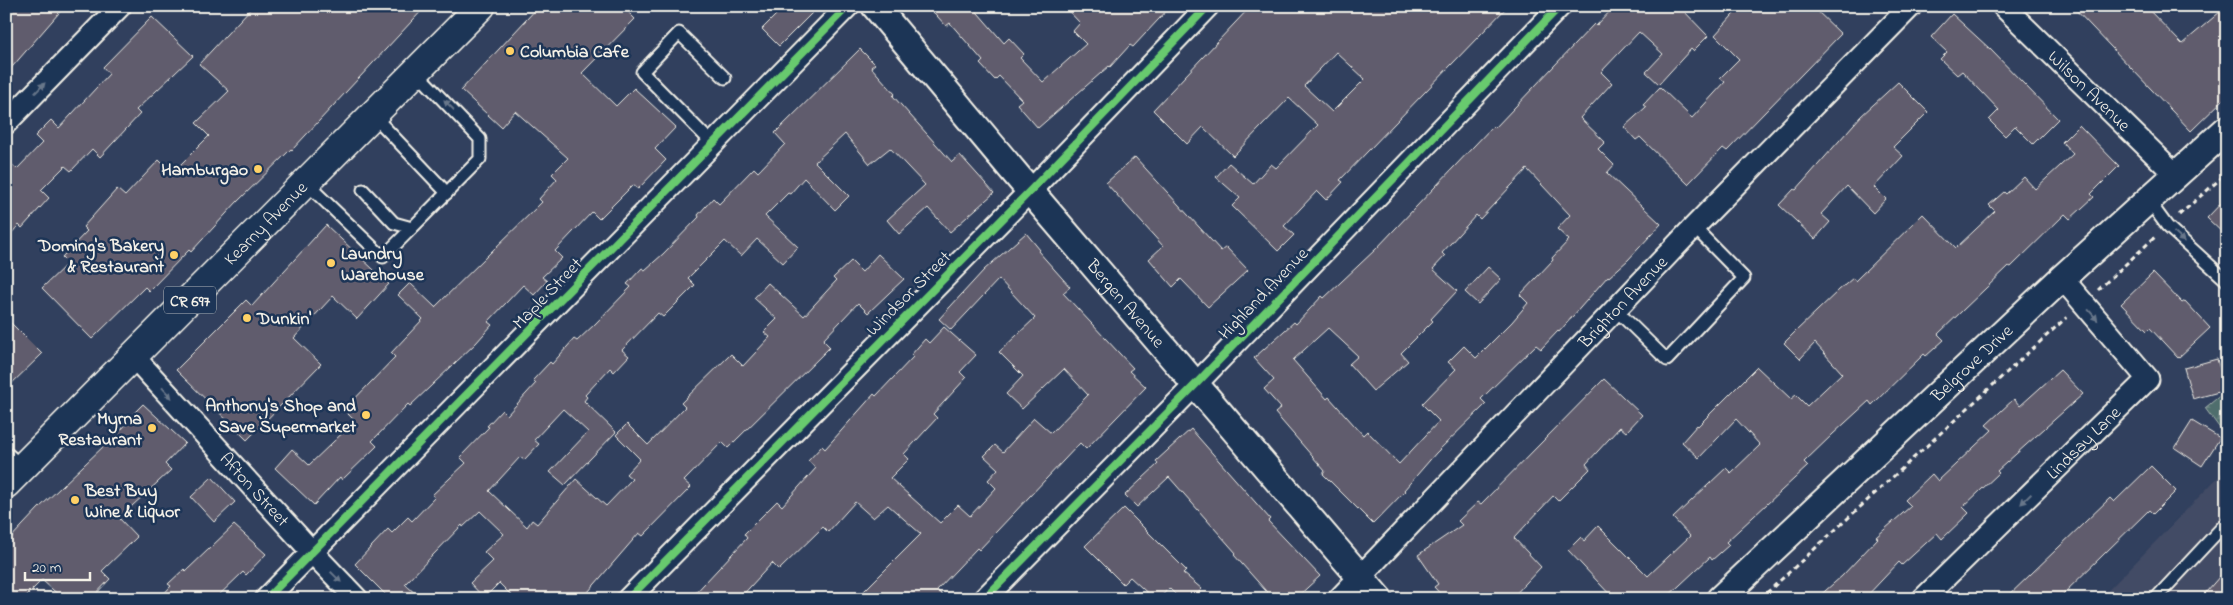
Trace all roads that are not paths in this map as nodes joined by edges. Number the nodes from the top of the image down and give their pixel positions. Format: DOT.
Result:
graph roads {
  1 [pos="120,6"];
  2 [pos="481,6"];
  3 [pos="848,6"];
  4 [pos="875,6"];
  5 [pos="1208,6"];
  6 [pos="1560,6"];
  7 [pos="1910,6"];
  8 [pos="2004,6"];
  9 [pos="416,72"];
  10 [pos="724,78"];
  11 [pos="373,115"];
  12 [pos="6,123"];
  13 [pos="2227,129"];
  14 [pos="713,144"];
  15 [pos="2176,175"];
  16 [pos="306,182"];
  17 [pos="363,190"];
  18 [pos="1030,191"];
  19 [pos="447,192"];
  20 [pos="2148,200"];
  21 [pos="1694,227"];
  22 [pos="412,228"];
  23 [pos="2062,278"];
  24 [pos="2227,281"];
  25 [pos="1615,309"];
  26 [pos="134,357"];
  27 [pos="1196,384"];
  28 [pos="10,471"];
  29 [pos="2227,522"];
  30 [pos="313,554"];
  31 [pos="1361,577"];
  32 [pos="266,599"];
  33 [pos="357,599"];
  34 [pos="628,599"];
  35 [pos="984,599"];
  36 [pos="1339,599"];
  37 [pos="1379,599"];
  38 [pos="1720,599"];
  39 [pos="1923,599"];
  40 [pos="2155,599"];
  12 -- 1 [label="street, one-way"];
  2 -- 9 [label="main road, Kearny Avenue / CR 697"];
  3 -- 14 [label="street, Maple Street"];
  4 -- 18 [label="street, Bergen Avenue"];
  5 -- 18 [label="street, Windsor Street"];
  6 -- 27 [label="street, Highland Avenue"];
  7 -- 21 [label="street, Brighton Avenue"];
  8 -- 15 [label="street, Wilson Avenue"];
  9 -- 11 [label="main road, Kearny Avenue / CR 697"];
  19 -- 9 [label="lane, one-way"];
  10 -- 14 [label="lane"];
  11 -- 16 [label="main road, Kearny Avenue / CR 697"];
  11 -- 19 [label="lane"];
  13 -- 15 [label="street, Belgrove Drive"];
  14 -- 30 [label="street, Maple Street"];
  15 -- 20 [label="street, Belgrove Drive"];
  16 -- 22 [label="lane"];
  16 -- 26 [label="main road, Kearny Avenue / CR 697"];
  17 -- 22 [label="lane"];
  18 -- 27 [label="street, Bergen Avenue"];
  18 -- 34 [label="street, Windsor Street"];
  19 -- 22 [label="lane"];
  20 -- 23 [label="street, Belgrove Drive"];
  20 -- 24 [label="lane, one-way"];
  21 -- 25 [label="street, Brighton Avenue"];
  21 -- 25 [label="lane"];
  23 -- 38 [label="street, Belgrove Drive"];
  23 -- 39 [label="street, Lindsay Lane, one-way"];
  25 -- 31 [label="street, Brighton Avenue"];
  26 -- 28 [label="main road, Kearny Avenue / CR 697"];
  26 -- 30 [label="street, Afton Street, one-way"];
  27 -- 31 [label="street, Bergen Avenue"];
  27 -- 35 [label="street, Highland Avenue"];
  29 -- 40 [label="lane"];
  30 -- 32 [label="street, Maple Street"];
  30 -- 33 [label="street, Afton Street, one-way"];
  31 -- 36 [label="street, Brighton Avenue"];
  31 -- 37 [label="street, Bergen Avenue"];
}
